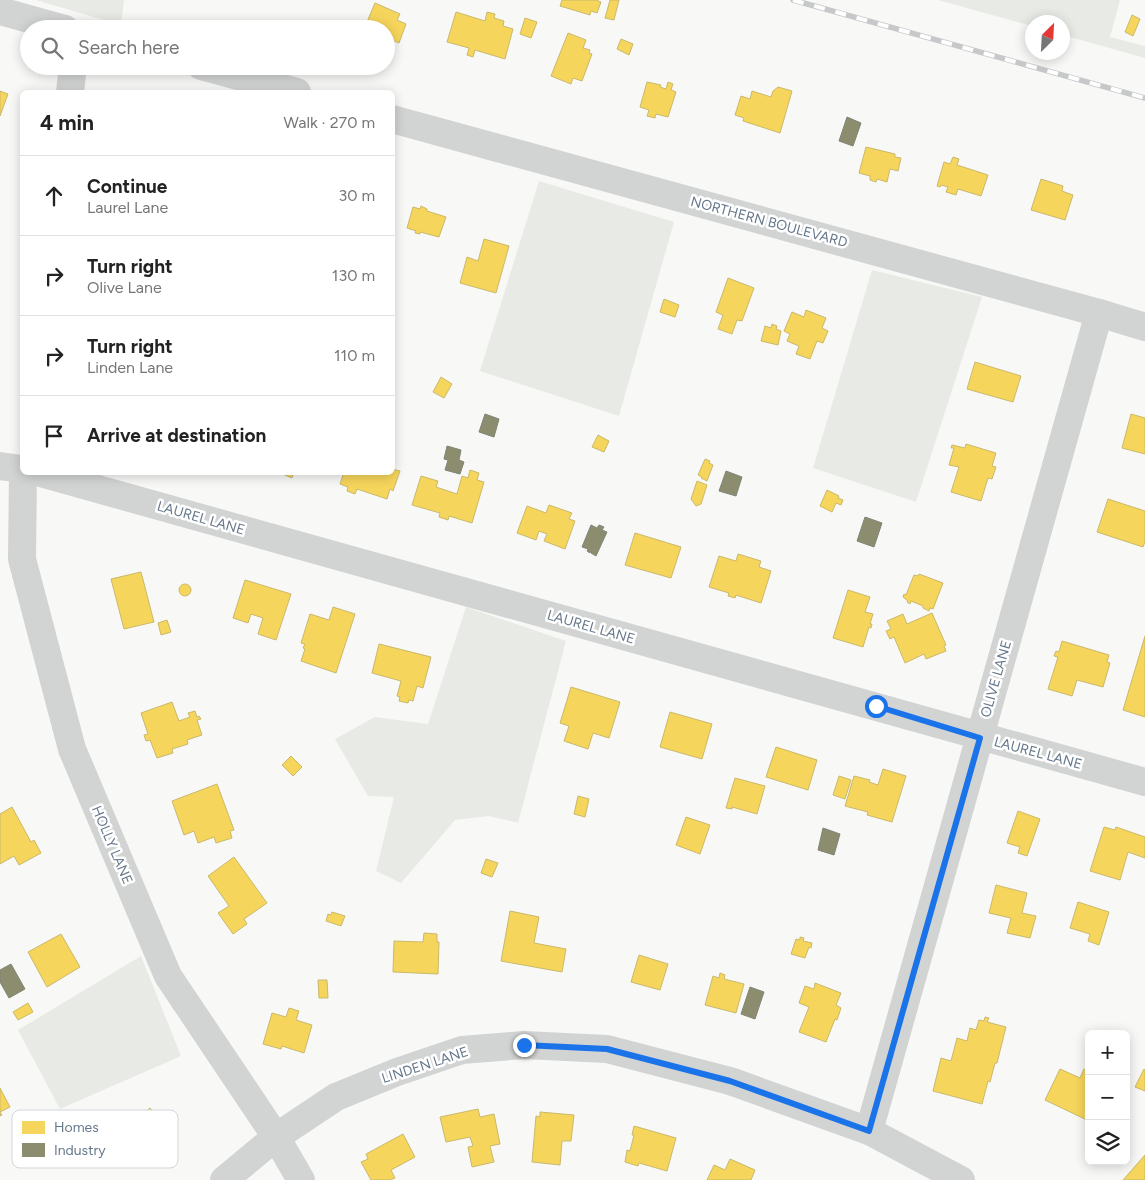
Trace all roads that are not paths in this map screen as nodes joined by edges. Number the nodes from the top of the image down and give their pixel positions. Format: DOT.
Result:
graph roads {
  1 [pos="0,11"];
  2 [pos="32,20"];
  3 [pos="72,75"];
  4 [pos="234,75"];
  5 [pos="70,90"];
  6 [pos="290,90"];
  7 [pos="395,120"];
  8 [pos="1099,313"];
  9 [pos="1145,327"];
  10 [pos="0,466"];
  11 [pos="20,469"];
  12 [pos="23,475"];
  13 [pos="48,475"];
  14 [pos="980,738"];
  15 [pos="1145,782"];
  16 [pos="869,1131"];
  17 [pos="276,1137"];
  18 [pos="224,1180"];
  19 [pos="301,1180"];
  20 [pos="961,1180"];
  1 -- 2 [label="street"];
  3 -- 5 [label="street"];
  4 -- 6 [label="street"];
  7 -- 8 [label="street, NORTHERN BOULEVARD"];
  8 -- 9 [label="street, NORTHERN BOULEVARD"];
  8 -- 14 [label="street, OLIVE LANE"];
  10 -- 11 [label="street"];
  12 -- 17 [label="street, HOLLY LANE"];
  13 -- 14 [label="street, LAUREL LANE"];
  14 -- 15 [label="street, LAUREL LANE"];
  14 -- 16 [label="street, OLIVE LANE"];
  16 -- 17 [label="street, LINDEN LANE"];
  16 -- 20 [label="street, LINDEN LANE"];
  17 -- 18 [label="street, LINDEN LANE"];
  17 -- 19 [label="street, HOLLY LANE"];
}
